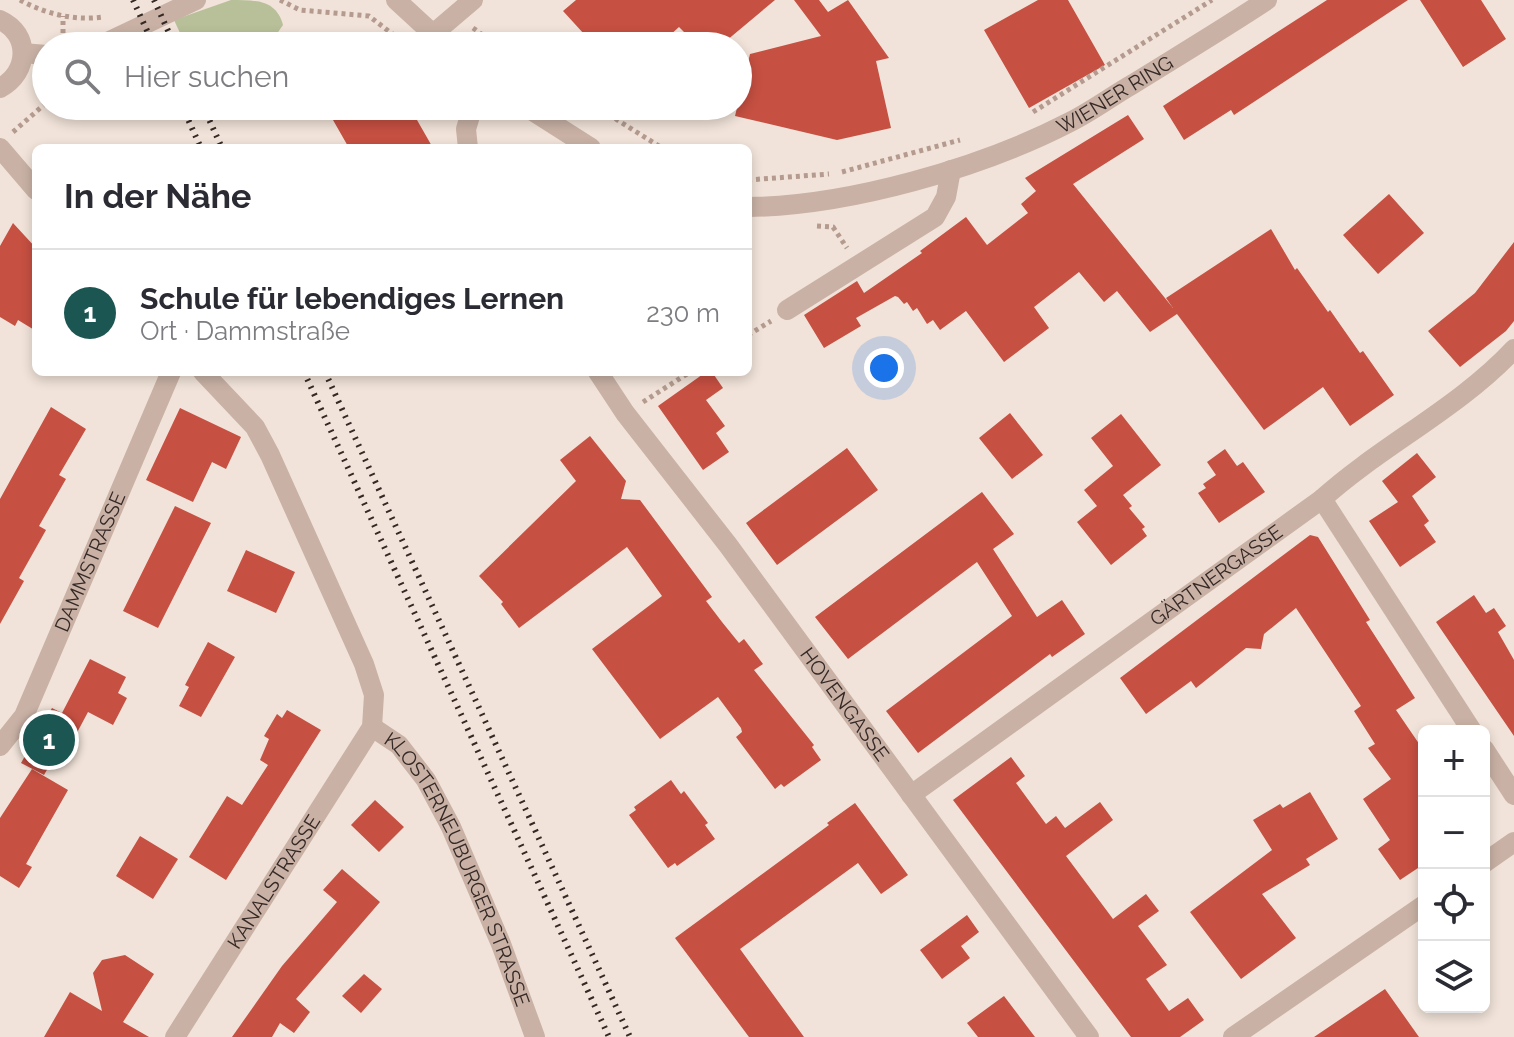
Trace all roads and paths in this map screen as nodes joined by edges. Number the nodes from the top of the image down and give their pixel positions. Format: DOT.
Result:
graph roads {
  1 [pos="20,0"];
  2 [pos="196,0"];
  3 [pos="280,0"];
  4 [pos="396,0"];
  5 [pos="1212,0"];
  6 [pos="1267,0"];
  7 [pos="465,6"];
  8 [pos="63,16"];
  9 [pos="107,16"];
  10 [pos="0,20"];
  11 [pos="63,32"];
  12 [pos="129,32"];
  13 [pos="390,32"];
  14 [pos="430,32"];
  15 [pos="445,32"];
  16 [pos="23,53"];
  17 [pos="32,54"];
  18 [pos="0,88"];
  19 [pos="1031,112"];
  20 [pos="32,116"];
  21 [pos="469,120"];
  22 [pos="547,120"];
  23 [pos="617,120"];
  24 [pos="974,137"];
  25 [pos="6,140"];
  26 [pos="468,144"];
  27 [pos="585,144"];
  28 [pos="656,144"];
  29 [pos="951,170"];
  30 [pos="752,180"];
  31 [pos="32,183"];
  32 [pos="752,207"];
  33 [pos="814,225"];
  34 [pos="859,265"];
  35 [pos="787,310"];
  36 [pos="1514,349"];
  37 [pos="169,376"];
  38 [pos="207,376"];
  39 [pos="601,376"];
  40 [pos="684,376"];
  41 [pos="625,413"];
  42 [pos="1322,499"];
  43 [pos="1468,725"];
  44 [pos="372,727"];
  45 [pos="0,746"];
  46 [pos="1490,758"];
  47 [pos="911,795"];
  48 [pos="1514,795"];
  49 [pos="1514,842"];
  50 [pos="1490,859"];
  51 [pos="1418,909"];
  52 [pos="175,1037"];
  53 [pos="535,1037"];
  54 [pos="1089,1037"];
  55 [pos="1233,1037"];
  1 -- 8 [label="path"];
  2 -- 12 [label="street"];
  3 -- 13 [label="path"];
  4 -- 14 [label="street"];
  5 -- 19 [label="path"];
  6 -- 29 [label="street, WIENER RING"];
  7 -- 15 [label="street"];
  8 -- 9 [label="path"];
  8 -- 11 [label="path"];
  10 -- 16 [label="street"];
  16 -- 17 [label="street"];
  16 -- 18 [label="street"];
  20 -- 25 [label="path"];
  21 -- 26 [label="street"];
  22 -- 27 [label="street"];
  23 -- 28 [label="path"];
  24 -- 30 [label="path"];
  25 -- 31 [label="street"];
  29 -- 32 [label="street, WIENER RING"];
  29 -- 34 [label="street"];
  33 -- 34 [label="path"];
  34 -- 35 [label="street"];
  36 -- 42 [label="street, GÄRTNERGASSE"];
  37 -- 45 [label="street, DAMMSTRASSE"];
  38 -- 44 [label="street, KLOSTERNEUBURGER STRASSE"];
  39 -- 41 [label="street, HOVENGASSE"];
  40 -- 41 [label="path"];
  41 -- 47 [label="street, HOVENGASSE"];
  42 -- 43 [label="street"];
  42 -- 47 [label="street, GÄRTNERGASSE"];
  44 -- 52 [label="street, KANALSTRASSE"];
  44 -- 53 [label="street, KLOSTERNEUBURGER STRASSE"];
  46 -- 48 [label="street"];
  47 -- 54 [label="street, HOVENGASSE"];
  49 -- 50 [label="street"];
  51 -- 55 [label="street"];
}
